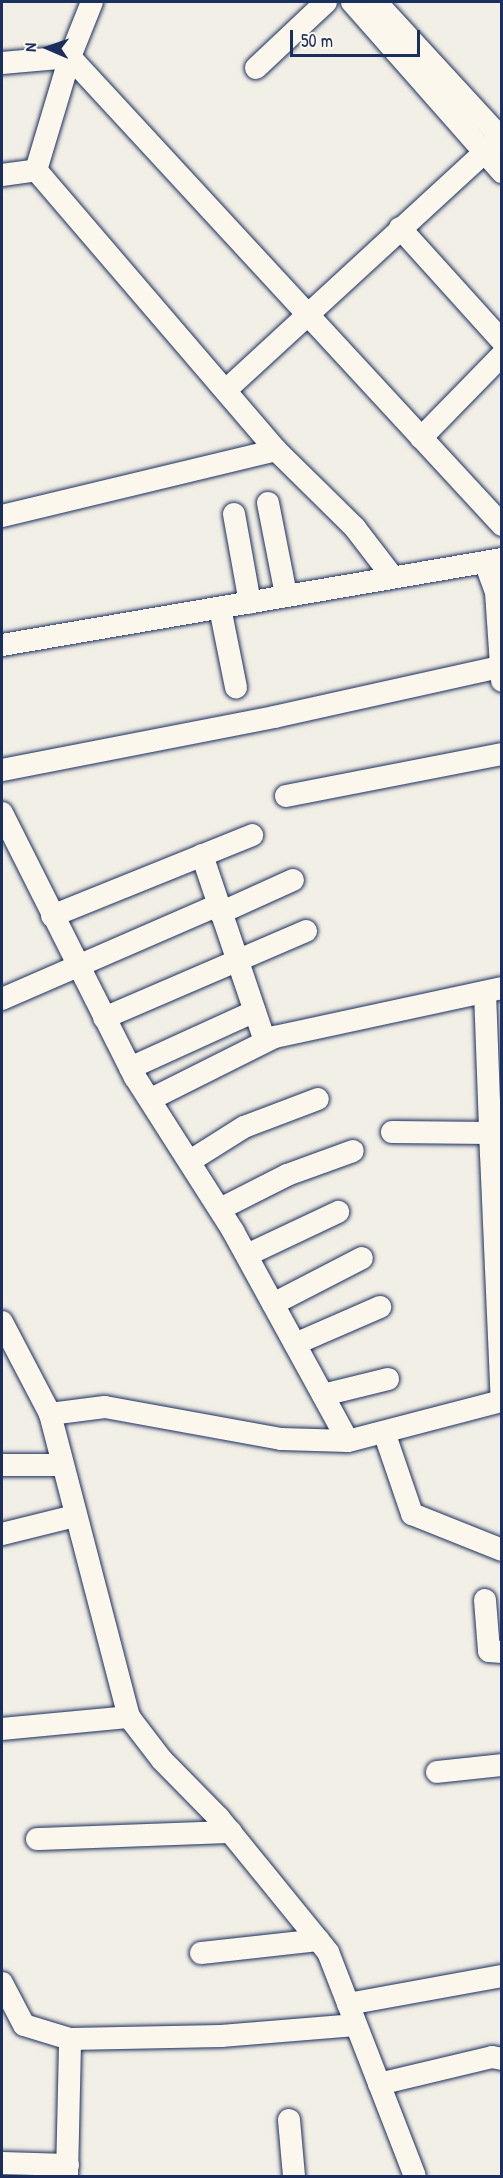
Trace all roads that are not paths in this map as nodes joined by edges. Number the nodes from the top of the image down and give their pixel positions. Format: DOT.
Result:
graph roads {
  1 [pos="92,2"];
  2 [pos="326,2"];
  3 [pos="352,2"];
  4 [pos="376,2"];
  5 [pos="70,57"];
  6 [pos="2,63"];
  7 [pos="256,68"];
  8 [pos="501,138"];
  9 [pos="484,153"];
  10 [pos="36,170"];
  11 [pos="501,172"];
  12 [pos="2,175"];
  13 [pos="400,228"];
  14 [pos="307,313"];
  15 [pos="501,341"];
  16 [pos="501,355"];
  17 [pos="226,390"];
  18 [pos="421,438"];
  19 [pos="276,450"];
  20 [pos="268,503"];
  21 [pos="234,514"];
  22 [pos="2,516"];
  23 [pos="501,525"];
  24 [pos="493,561"];
  25 [pos="391,575"];
  26 [pos="286,596"];
  27 [pos="250,603"];
  28 [pos="220,608"];
  29 [pos="2,645"];
  30 [pos="501,674"];
  31 [pos="237,687"];
  32 [pos="501,754"];
  33 [pos="2,770"];
  34 [pos="286,796"];
  35 [pos="2,818"];
  36 [pos="252,835"];
  37 [pos="202,855"];
  38 [pos="293,880"];
  39 [pos="219,909"];
  40 [pos="52,916"];
  41 [pos="306,931"];
  42 [pos="236,958"];
  43 [pos="78,968"];
  44 [pos="494,990"];
  45 [pos="2,999"];
  46 [pos="255,1011"];
  47 [pos="104,1018"];
  48 [pos="265,1041"];
  49 [pos="130,1068"];
  50 [pos="151,1099"];
  51 [pos="318,1099"];
  52 [pos="392,1132"];
  53 [pos="494,1146"];
  54 [pos="352,1152"];
  55 [pos="190,1161"];
  56 [pos="220,1209"];
  57 [pos="338,1212"];
  58 [pos="247,1255"];
  59 [pos="362,1258"];
  60 [pos="273,1304"];
  61 [pos="380,1307"];
  62 [pos="2,1324"];
  63 [pos="295,1344"];
  64 [pos="388,1379"];
  65 [pos="322,1395"];
  66 [pos="501,1401"];
  67 [pos="50,1414"];
  68 [pos="384,1432"];
  69 [pos="348,1441"];
  70 [pos="2,1465"];
  71 [pos="63,1465"];
  72 [pos="75,1515"];
  73 [pos="2,1534"];
  74 [pos="501,1550"];
  75 [pos="486,1600"];
  76 [pos="501,1652"];
  77 [pos="129,1717"];
  78 [pos="2,1728"];
  79 [pos="501,1765"];
  80 [pos="437,1772"];
  81 [pos="231,1832"];
  82 [pos="37,1839"];
  83 [pos="318,1940"];
  84 [pos="201,1953"];
  85 [pos="501,1976"];
  86 [pos="2,1983"];
  87 [pos="2,2013"];
  88 [pos="352,2015"];
  89 [pos="24,2025"];
  90 [pos="70,2039"];
  91 [pos="501,2059"];
  92 [pos="379,2084"];
  93 [pos="289,2120"];
  94 [pos="2,2163"];
  95 [pos="68,2171"];
  96 [pos="294,2176"];
  97 [pos="415,2176"];
  1 -- 5 [label="street"];
  2 -- 7 [label="street"];
  3 -- 9 [label="street"];
  4 -- 8 [label="street"];
  5 -- 6 [label="street"];
  5 -- 10 [label="street"];
  5 -- 14 [label="street"];
  8 -- 9 [label="street"];
  9 -- 11 [label="street"];
  9 -- 13 [label="street"];
  10 -- 12 [label="street"];
  10 -- 17 [label="street"];
  13 -- 14 [label="street"];
  13 -- 15 [label="street"];
  14 -- 17 [label="street"];
  14 -- 18 [label="street"];
  16 -- 18 [label="street"];
  17 -- 19 [label="street"];
  18 -- 23 [label="street"];
  19 -- 22 [label="street"];
  19 -- 25 [label="street"];
  20 -- 26 [label="street"];
  21 -- 27 [label="street"];
  24 -- 25 [label="street"];
  24 -- 30 [label="street"];
  25 -- 26 [label="street"];
  26 -- 27 [label="street"];
  27 -- 28 [label="street"];
  28 -- 29 [label="street"];
  28 -- 31 [label="street"];
  30 -- 33 [label="street"];
  32 -- 34 [label="street"];
  35 -- 40 [label="street"];
  36 -- 37 [label="street"];
  37 -- 39 [label="street"];
  37 -- 40 [label="street"];
  38 -- 39 [label="street"];
  39 -- 42 [label="street"];
  39 -- 43 [label="street"];
  40 -- 43 [label="street"];
  41 -- 42 [label="street"];
  42 -- 46 [label="street"];
  42 -- 47 [label="street"];
  43 -- 45 [label="street"];
  43 -- 47 [label="street"];
  44 -- 48 [label="street"];
  44 -- 53 [label="street"];
  46 -- 48 [label="street"];
  46 -- 49 [label="street"];
  47 -- 49 [label="street"];
  48 -- 50 [label="street"];
  49 -- 50 [label="street"];
  50 -- 55 [label="street"];
  51 -- 55 [label="street"];
  52 -- 53 [label="street"];
  53 -- 66 [label="street"];
  54 -- 56 [label="street"];
  55 -- 56 [label="street"];
  56 -- 58 [label="street"];
  57 -- 58 [label="street"];
  58 -- 60 [label="street"];
  59 -- 60 [label="street"];
  60 -- 63 [label="street"];
  61 -- 63 [label="street"];
  62 -- 67 [label="street"];
  63 -- 65 [label="street"];
  64 -- 65 [label="street"];
  65 -- 69 [label="street"];
  66 -- 68 [label="street"];
  67 -- 69 [label="street"];
  67 -- 71 [label="street"];
  68 -- 69 [label="street"];
  68 -- 74 [label="street"];
  70 -- 71 [label="street"];
  71 -- 72 [label="street"];
  72 -- 73 [label="street"];
  72 -- 77 [label="street"];
  75 -- 76 [label="street"];
  77 -- 78 [label="street"];
  77 -- 81 [label="street"];
  79 -- 80 [label="street"];
  81 -- 82 [label="street"];
  81 -- 83 [label="street"];
  83 -- 84 [label="street"];
  83 -- 88 [label="street"];
  85 -- 88 [label="street"];
  86 -- 89 [label="street"];
  87 -- 89 [label="street"];
  88 -- 90 [label="street"];
  88 -- 92 [label="street"];
  89 -- 90 [label="street"];
  90 -- 95 [label="street"];
  91 -- 92 [label="street"];
  92 -- 97 [label="street"];
  93 -- 96 [label="street"];
  94 -- 95 [label="street"];
}
